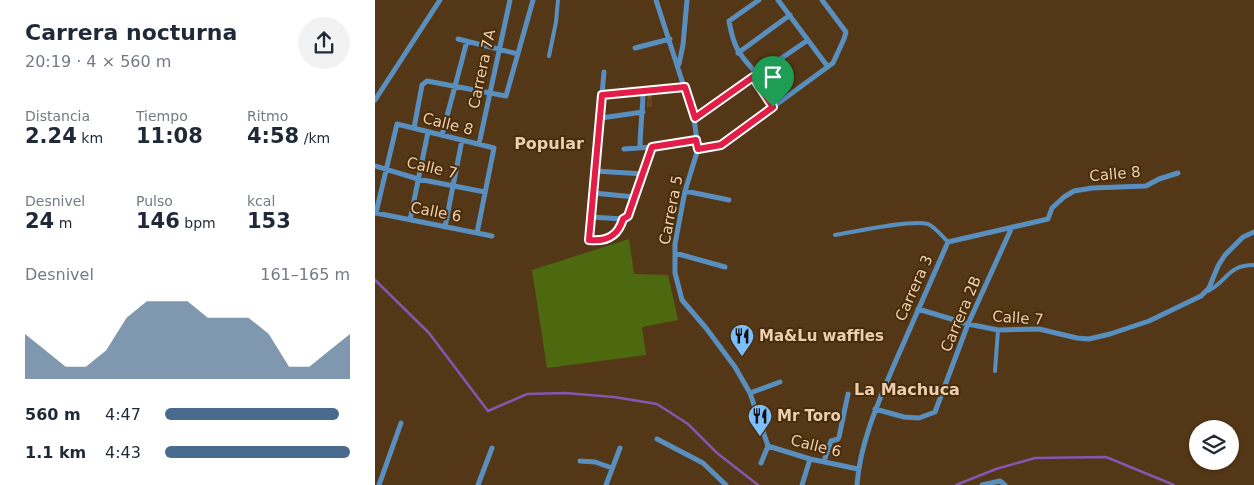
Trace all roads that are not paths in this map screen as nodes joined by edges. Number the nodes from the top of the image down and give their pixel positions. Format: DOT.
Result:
graph roads {
  1 [pos="440,0"];
  2 [pos="510,0"];
  3 [pos="533,0"];
  4 [pos="558,0"];
  5 [pos="656,0"];
  6 [pos="687,0"];
  7 [pos="759,0"];
  8 [pos="778,0"];
  9 [pos="822,0"];
  10 [pos="790,14"];
  11 [pos="458,39"];
  12 [pos="670,39"];
  13 [pos="807,40"];
  14 [pos="467,41"];
  15 [pos="635,48"];
  16 [pos="499,49"];
  17 [pos="738,53"];
  18 [pos="518,54"];
  19 [pos="549,56"];
  20 [pos="679,66"];
  21 [pos="828,67"];
  22 [pos="604,72"];
  23 [pos="755,76"];
  24 [pos="455,87"];
  25 [pos="685,87"];
  26 [pos="643,90"];
  27 [pos="490,93"];
  28 [pos="602,95"];
  29 [pos="375,100"];
  30 [pos="773,107"];
  31 [pos="643,112"];
  32 [pos="601,118"];
  33 [pos="695,118"];
  34 [pos="414,128"];
  35 [pos="428,132"];
  36 [pos="442,135"];
  37 [pos="462,140"];
  38 [pos="696,140"];
  39 [pos="479,144"];
  40 [pos="652,147"];
  41 [pos="624,148"];
  42 [pos="640,148"];
  43 [pos="698,149"];
  44 [pos="375,166"];
  45 [pos="386,170"];
  46 [pos="595,171"];
  47 [pos="1178,173"];
  48 [pos="644,174"];
  49 [pos="419,179"];
  50 [pos="453,187"];
  51 [pos="685,191"];
  52 [pos="485,192"];
  53 [pos="593,193"];
  54 [pos="635,197"];
  55 [pos="729,200"];
  56 [pos="591,217"];
  57 [pos="625,218"];
  58 [pos="410,220"];
  59 [pos="445,227"];
  60 [pos="1012,227"];
  61 [pos="1254,232"];
  62 [pos="477,233"];
  63 [pos="835,235"];
  64 [pos="492,236"];
  65 [pos="949,242"];
  66 [pos="675,253"];
  67 [pos="1254,265"];
  68 [pos="725,267"];
  69 [pos="1205,292"];
  70 [pos="918,309"];
  71 [pos="968,324"];
  72 [pos="998,330"];
  73 [pos="995,371"];
  74 [pos="780,382"];
  75 [pos="750,393"];
  76 [pos="848,394"];
  77 [pos="875,409"];
  78 [pos="401,423"];
  79 [pos="657,438"];
  80 [pos="768,446"];
  81 [pos="492,448"];
  82 [pos="620,448"];
  83 [pos="810,459"];
  84 [pos="580,461"];
  85 [pos="824,461"];
  86 [pos="761,463"];
  87 [pos="613,468"];
  88 [pos="858,469"];
  89 [pos="375,483"];
  90 [pos="379,485"];
  91 [pos="478,485"];
  92 [pos="606,485"];
  93 [pos="726,485"];
  94 [pos="802,485"];
  95 [pos="857,485"];
  96 [pos="982,485"];
  97 [pos="1005,485"];
  1 -- 29 [label="street"];
  2 -- 16 [label="street, Carrera 7A"];
  3 -- 18 [label="street"];
  4 -- 19 [label="lane"];
  5 -- 12 [label="street, Carrera 5"];
  6 -- 20 [label="street"];
  7 -- 17 [label="street"];
  8 -- 10 [label="street"];
  9 -- 21 [label="street"];
  10 -- 13 [label="street"];
  10 -- 17 [label="street"];
  11 -- 14 [label="street"];
  12 -- 15 [label="street"];
  12 -- 20 [label="street, Carrera 5"];
  13 -- 21 [label="street"];
  13 -- 23 [label="street"];
  14 -- 16 [label="street"];
  14 -- 24 [label="street"];
  16 -- 18 [label="street"];
  16 -- 27 [label="street, Carrera 7A"];
  17 -- 23 [label="street"];
  18 -- 27 [label="street"];
  20 -- 25 [label="street, Carrera 5"];
  21 -- 30 [label="street"];
  22 -- 28 [label="street"];
  23 -- 30 [label="street"];
  23 -- 33 [label="street"];
  24 -- 27 [label="street"];
  24 -- 34 [label="street"];
  24 -- 36 [label="street"];
  25 -- 26 [label="street"];
  25 -- 33 [label="street, Carrera 5"];
  26 -- 28 [label="street"];
  26 -- 31 [label="street"];
  27 -- 39 [label="street, Carrera 7A"];
  28 -- 32 [label="street"];
  30 -- 43 [label="street"];
  31 -- 32 [label="street"];
  31 -- 42 [label="street"];
  32 -- 46 [label="street"];
  33 -- 38 [label="street, Carrera 5"];
  34 -- 35 [label="street, Calle 8"];
  34 -- 45 [label="street, Calle 8"];
  35 -- 36 [label="street, Calle 8"];
  35 -- 49 [label="street"];
  36 -- 37 [label="street, Calle 8"];
  37 -- 39 [label="street, Calle 8"];
  37 -- 50 [label="street"];
  38 -- 40 [label="street"];
  38 -- 43 [label="street, Carrera 5"];
  39 -- 52 [label="street, Calle 8"];
  40 -- 42 [label="street"];
  40 -- 48 [label="street"];
  41 -- 42 [label="street"];
  43 -- 51 [label="street, Carrera 5"];
  44 -- 45 [label="street, Calle 7"];
  45 -- 49 [label="street, Calle 7"];
  45 -- 58 [label="street, Calle 6"];
  46 -- 48 [label="street"];
  46 -- 53 [label="street"];
  47 -- 60 [label="street, Calle 8"];
  48 -- 54 [label="street"];
  49 -- 50 [label="street, Calle 7"];
  49 -- 58 [label="street"];
  50 -- 52 [label="street, Calle 7"];
  50 -- 59 [label="street"];
  51 -- 55 [label="street"];
  51 -- 66 [label="street, Carrera 5"];
  52 -- 62 [label="street"];
  53 -- 54 [label="street"];
  53 -- 56 [label="street"];
  54 -- 57 [label="street"];
  56 -- 57 [label="street"];
  56 -- 57 [label="street"];
  58 -- 59 [label="street, Calle 6"];
  59 -- 62 [label="street, Calle 6"];
  60 -- 65 [label="street, Calle 8"];
  60 -- 71 [label="street, Carrera 2B"];
  61 -- 69 [label="street"];
  62 -- 64 [label="street, Calle 6"];
  63 -- 65 [label="lane"];
  65 -- 70 [label="street, Carrera 3"];
  66 -- 68 [label="street"];
  66 -- 75 [label="street, Carrera 5"];
  67 -- 69 [label="lane"];
  69 -- 72 [label="street, Calle 7"];
  70 -- 71 [label="street, Calle 7"];
  70 -- 77 [label="street, Carrera 3"];
  71 -- 72 [label="street, Calle 7"];
  71 -- 77 [label="street, Carrera 2B"];
  72 -- 73 [label="lane"];
  74 -- 75 [label="street"];
  75 -- 80 [label="street, Carrera 5"];
  76 -- 85 [label="street"];
  77 -- 88 [label="street, Carrera 3"];
  78 -- 90 [label="street"];
  79 -- 93 [label="street"];
  80 -- 83 [label="street, Calle 6"];
  80 -- 86 [label="street"];
  81 -- 91 [label="street"];
  82 -- 87 [label="street"];
  83 -- 85 [label="street, Calle 6"];
  83 -- 94 [label="street"];
  84 -- 87 [label="street"];
  85 -- 88 [label="street, Calle 6"];
  87 -- 92 [label="street"];
  88 -- 95 [label="street, Carrera 3"];
  89 -- 90 [label="street"];
  96 -- 97 [label="street"];
}
